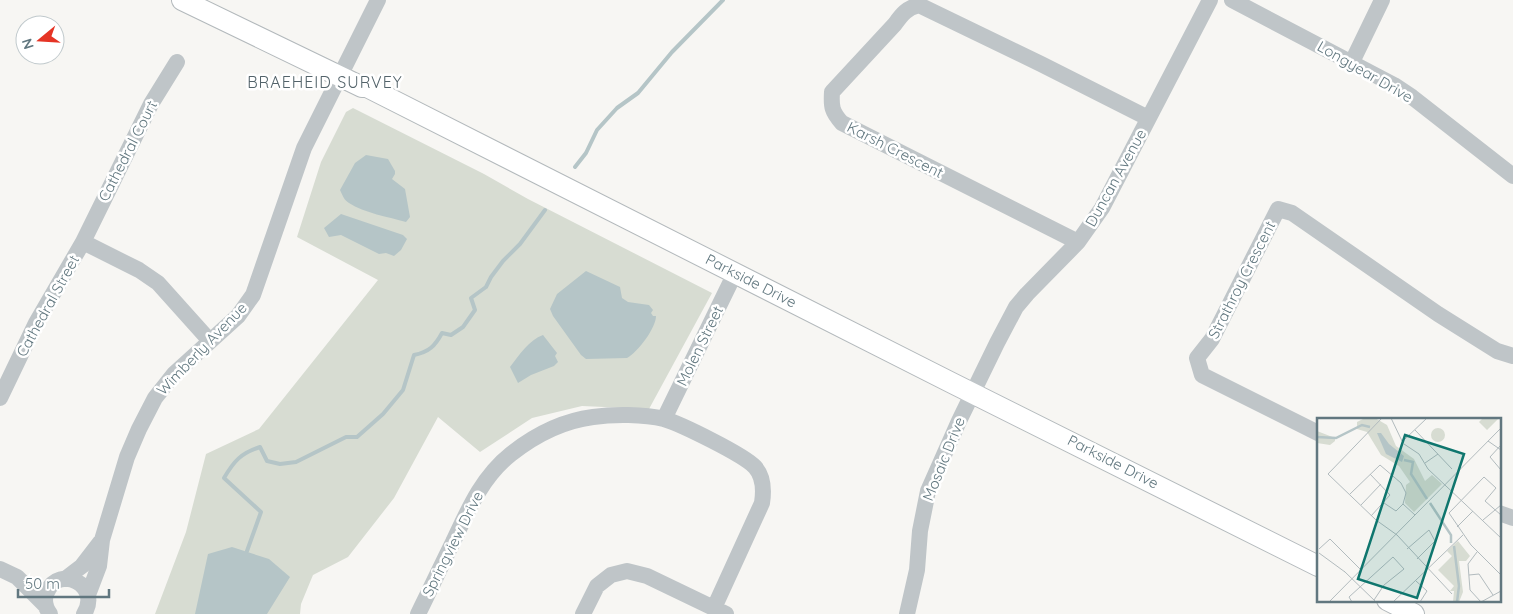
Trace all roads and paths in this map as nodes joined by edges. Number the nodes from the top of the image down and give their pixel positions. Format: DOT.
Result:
graph roads {
  1 [pos="182,0"];
  2 [pos="378,0"];
  3 [pos="1210,0"];
  4 [pos="1232,0"];
  5 [pos="1382,0"];
  6 [pos="177,62"];
  7 [pos="1352,62"];
  8 [pos="341,76"];
  9 [pos="1148,118"];
  10 [pos="1513,176"];
  11 [pos="83,242"];
  12 [pos="1078,242"];
  13 [pos="736,273"];
  14 [pos="210,341"];
  15 [pos="1513,356"];
  16 [pos="972,393"];
  17 [pos="0,398"];
  18 [pos="664,419"];
  19 [pos="1317,432"];
  20 [pos="1500,514"];
  21 [pos="1513,518"];
  22 [pos="102,540"];
  23 [pos="1317,566"];
  24 [pos="0,569"];
  25 [pos="18,578"];
  26 [pos="61,580"];
  27 [pos="88,595"];
  28 [pos="1391,602"];
  29 [pos="47,611"];
  30 [pos="720,611"];
  31 [pos="84,614"];
  32 [pos="418,614"];
  33 [pos="583,614"];
  34 [pos="907,614"];
  35 [pos="1414,614"];
  1 -- 8 [label="main road, Parkside Drive"];
  2 -- 8 [label="street, Wimberly Avenue"];
  3 -- 9 [label="street, Duncan Avenue"];
  4 -- 7 [label="street, Longyear Drive"];
  5 -- 7 [label="street"];
  6 -- 11 [label="street, Cathedral Court"];
  7 -- 10 [label="street, Longyear Drive"];
  8 -- 13 [label="main road, Parkside Drive"];
  8 -- 14 [label="street, Wimberly Avenue"];
  9 -- 12 [label="street, Duncan Avenue"];
  9 -- 12 [label="street, Karsh Crescent"];
  11 -- 14 [label="street"];
  11 -- 17 [label="street, Cathedral Street"];
  12 -- 16 [label="street, Duncan Avenue"];
  13 -- 16 [label="main road, Parkside Drive"];
  13 -- 18 [label="street, Molen Street"];
  14 -- 22 [label="street, Wimberly Avenue"];
  15 -- 19 [label="street, Strathroy Crescent"];
  16 -- 23 [label="main road, Parkside Drive"];
  16 -- 34 [label="street, Mosaic Drive"];
  18 -- 30 [label="street, Springview Drive"];
  18 -- 32 [label="street, Springview Drive"];
  20 -- 21 [label="street"];
  22 -- 26 [label="street, Wimberly Avenue"];
  22 -- 27 [label="street, Wimberly Avenue"];
  24 -- 25 [label="street"];
  25 -- 26 [label="street"];
  25 -- 29 [label="street"];
  26 -- 27 [label="street"];
  26 -- 29 [label="street"];
  27 -- 31 [label="street, Wimberly Avenue"];
  28 -- 35 [label="main road"];
  30 -- 33 [label="street"];
}
